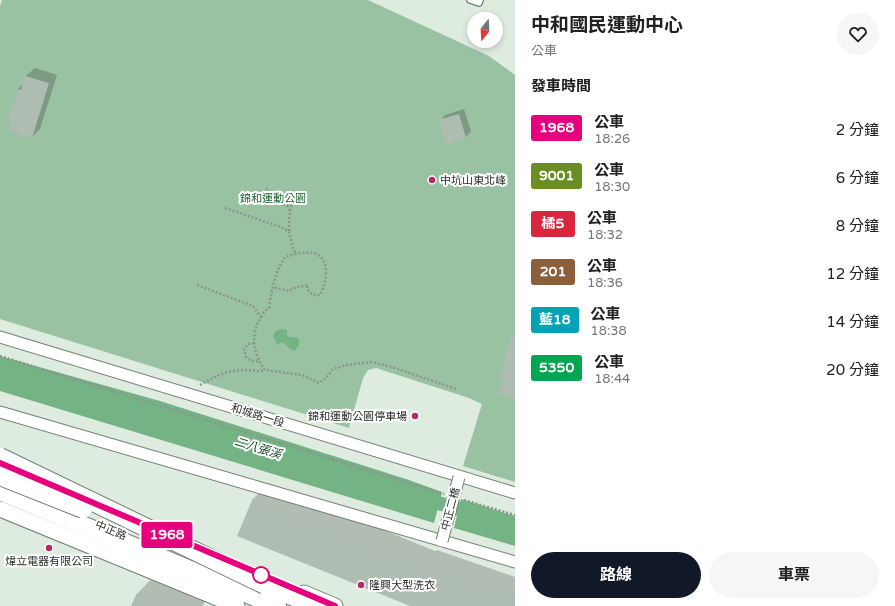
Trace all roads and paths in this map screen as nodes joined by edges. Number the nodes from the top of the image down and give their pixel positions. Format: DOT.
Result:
graph roads {
  1 [pos="470,0"];
  2 [pos="480,0"];
  3 [pos="266,188"];
  4 [pos="294,195"];
  5 [pos="225,208"];
  6 [pos="290,210"];
  7 [pos="289,232"];
  8 [pos="296,254"];
  9 [pos="197,285"];
  10 [pos="272,287"];
  11 [pos="261,317"];
  12 [pos="0,337"];
  13 [pos="254,343"];
  14 [pos="0,356"];
  15 [pos="258,361"];
  16 [pos="265,370"];
  17 [pos="456,389"];
  18 [pos="186,393"];
  19 [pos="0,412"];
  20 [pos="0,457"];
  21 [pos="0,463"];
  22 [pos="0,476"];
  23 [pos="459,477"];
  24 [pos="0,484"];
  25 [pos="0,491"];
  26 [pos="515,493"];
  27 [pos="448,495"];
  28 [pos="463,500"];
  29 [pos="0,509"];
  30 [pos="515,515"];
  31 [pos="442,541"];
  32 [pos="515,562"];
  33 [pos="227,580"];
  34 [pos="270,582"];
  35 [pos="221,603"];
  36 [pos="237,606"];
  37 [pos="277,606"];
  38 [pos="288,606"];
  39 [pos="316,606"];
  40 [pos="335,606"];
  1 -- 2 [label="lane"];
  3 -- 6 [label="path"];
  4 -- 6 [label="path"];
  5 -- 7 [label="path"];
  6 -- 7 [label="path"];
  7 -- 8 [label="path"];
  8 -- 10 [label="path"];
  8 -- 10 [label="path"];
  9 -- 11 [label="path"];
  10 -- 11 [label="path"];
  11 -- 13 [label="path"];
  12 -- 18 [label="street, 和城路一段"];
  13 -- 15 [label="path"];
  13 -- 15 [label="path"];
  14 -- 27 [label="path"];
  15 -- 16 [label="path"];
  16 -- 17 [label="path"];
  16 -- 18 [label="path"];
  18 -- 23 [label="street, 和城路一段"];
  19 -- 31 [label="street"];
  20 -- 34 [label="highway, bridge"];
  21 -- 34 [label="main road, 中正路"];
  22 -- 34 [label="highway, bridge"];
  23 -- 26 [label="street, 和城路一段"];
  23 -- 31 [label="street, 中正二橋, bridge"];
  24 -- 33 [label="main road, 中正路"];
  25 -- 37 [label="highway"];
  28 -- 30 [label="path"];
  29 -- 35 [label="main road, 中正路"];
  31 -- 32 [label="street"];
  33 -- 34 [label="main road"];
  33 -- 38 [label="main road, 中正路"];
  34 -- 39 [label="highway"];
  34 -- 40 [label="main road, 中正路"];
  35 -- 36 [label="main road, 中正路"];
}
